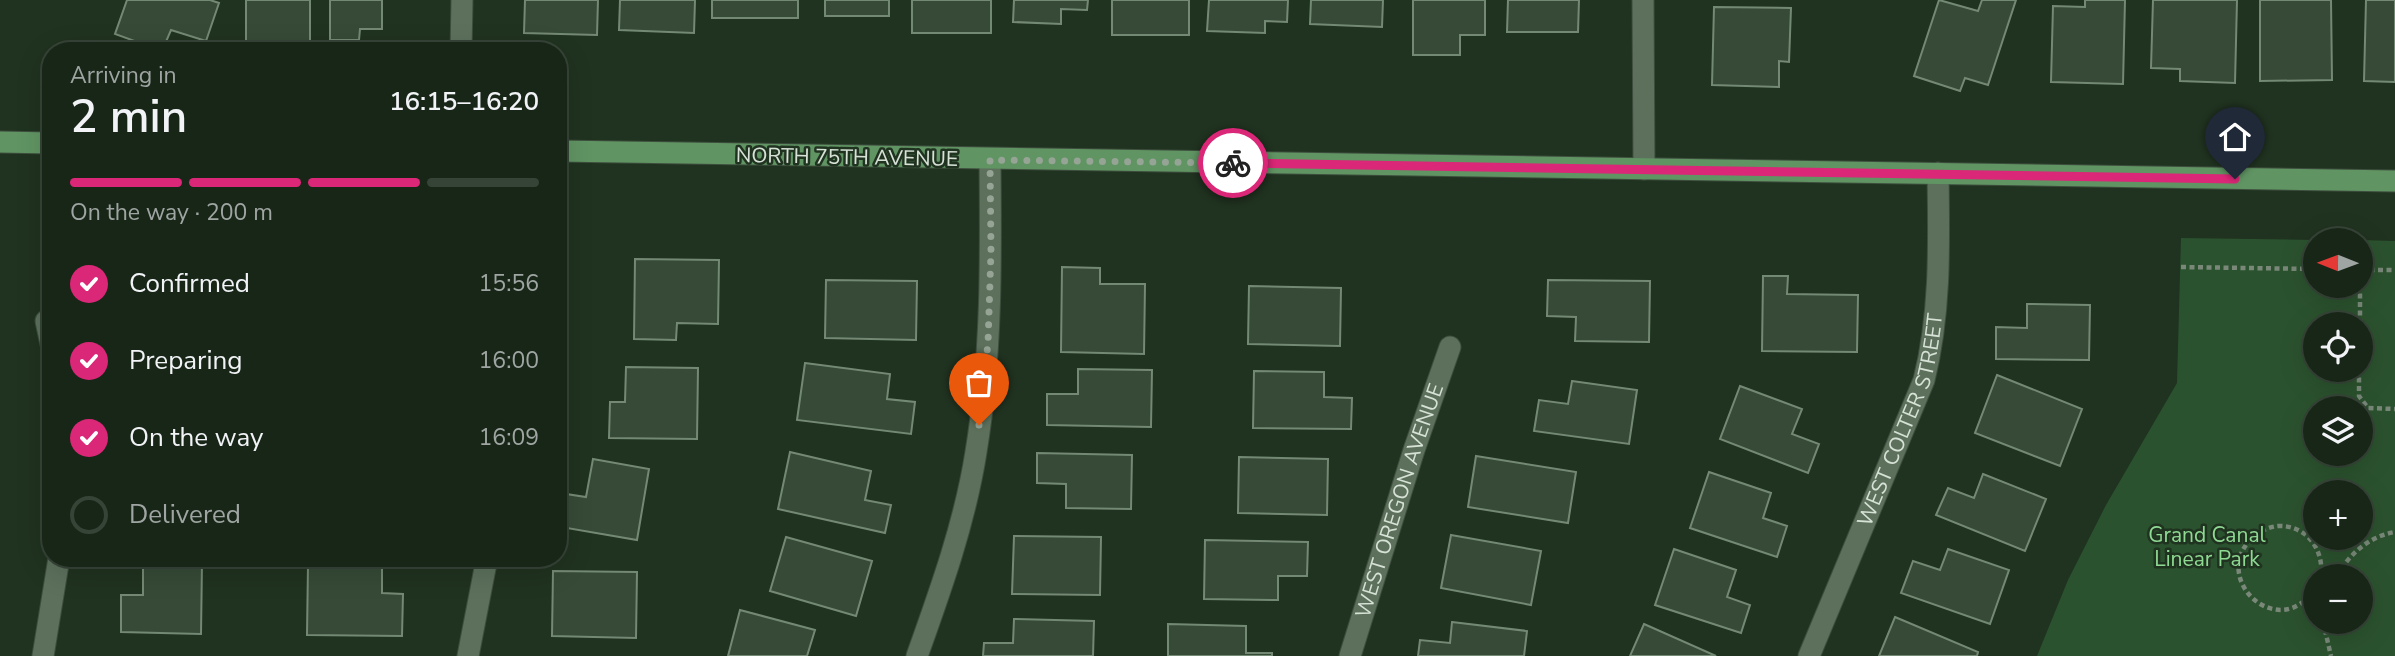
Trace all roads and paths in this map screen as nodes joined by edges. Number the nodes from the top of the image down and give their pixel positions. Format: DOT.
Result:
graph roads {
  1 [pos="462,0"];
  2 [pos="1643,0"];
  3 [pos="461,42"];
  4 [pos="0,142"];
  5 [pos="42,143"];
  6 [pos="567,151"];
  7 [pos="990,160"];
  8 [pos="1644,169"];
  9 [pos="1938,173"];
  10 [pos="2395,181"];
  11 [pos="2181,267"];
  12 [pos="2303,269"];
  13 [pos="2373,270"];
  14 [pos="2395,270"];
  15 [pos="1450,347"];
  16 [pos="2359,382"];
  17 [pos="2395,409"];
  18 [pos="2395,532"];
  19 [pos="2320,564"];
  20 [pos="2343,564"];
  21 [pos="58,567"];
  22 [pos="485,567"];
  23 [pos="2303,603"];
  24 [pos="2326,634"];
  25 [pos="43,656"];
  26 [pos="468,656"];
  27 [pos="917,656"];
  28 [pos="1350,656"];
  29 [pos="1809,656"];
  30 [pos="2331,656"];
  1 -- 3 [label="street"];
  2 -- 8 [label="street"];
  4 -- 5 [label="main road"];
  6 -- 7 [label="main road, NORTH 75TH AVENUE"];
  7 -- 8 [label="main road, NORTH 75TH AVENUE"];
  7 -- 27 [label="street"];
  8 -- 9 [label="main road, NORTH 75TH AVENUE"];
  9 -- 10 [label="main road, NORTH 75TH AVENUE"];
  9 -- 29 [label="street, WEST COLTER STREET"];
  11 -- 12 [label="path"];
  13 -- 14 [label="path"];
  15 -- 28 [label="street, WEST OREGON AVENUE"];
  16 -- 17 [label="path"];
  18 -- 20 [label="path"];
  19 -- 23 [label="path"];
  21 -- 25 [label="street"];
  22 -- 26 [label="street"];
  24 -- 30 [label="path"];
}
